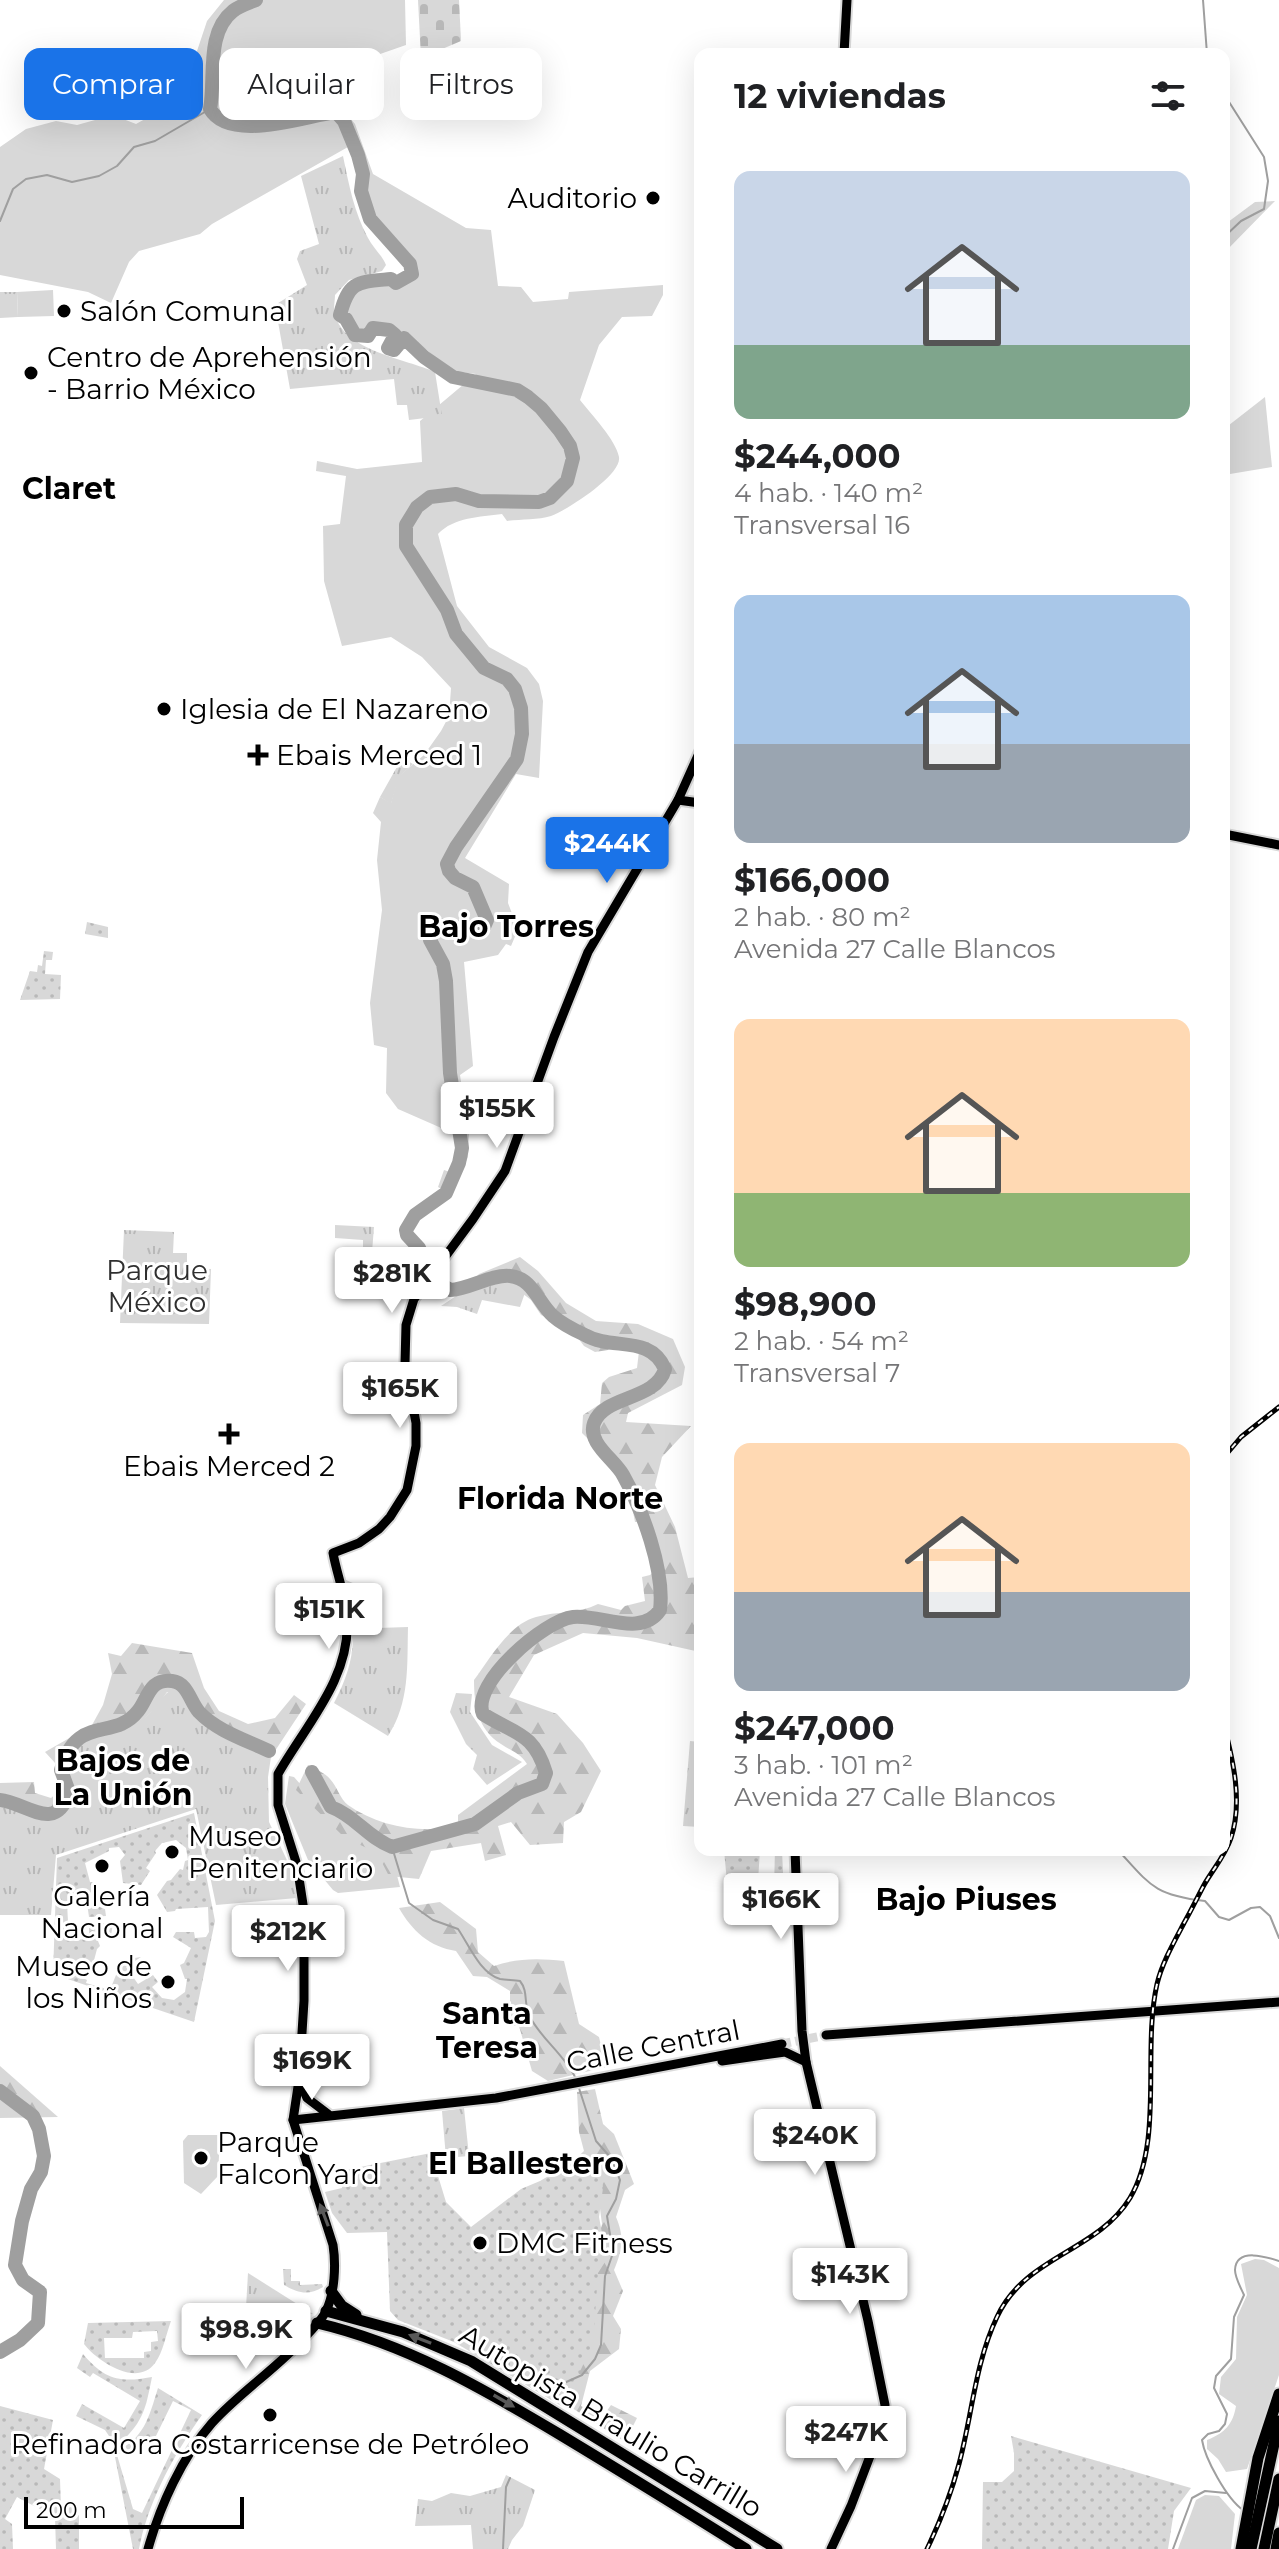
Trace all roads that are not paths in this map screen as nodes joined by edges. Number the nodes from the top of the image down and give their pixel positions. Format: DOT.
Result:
graph roads {
  1 [pos="847,0"];
  2 [pos="844,48"];
  3 [pos="694,764"];
  4 [pos="678,800"];
  5 [pos="694,802"];
  6 [pos="1230,835"];
  7 [pos="1279,845"];
  8 [pos="795,1856"];
  9 [pos="1279,2002"];
  10 [pos="826,2035"];
  11 [pos="782,2044"];
  12 [pos="806,2062"];
  13 [pos="663,2067"];
  14 [pos="299,2080"];
  15 [pos="331,2116"];
  16 [pos="293,2120"];
  17 [pos="331,2291"];
  18 [pos="326,2311"];
  19 [pos="273,2316"];
  20 [pos="362,2320"];
  21 [pos="317,2323"];
  22 [pos="289,2354"];
  23 [pos="1279,2394"];
  24 [pos="1279,2421"];
  25 [pos="1279,2479"];
  26 [pos="1279,2533"];
  27 [pos="148,2549"];
  28 [pos="746,2549"];
  29 [pos="777,2549"];
  30 [pos="831,2549"];
  31 [pos="1241,2549"];
  32 [pos="1251,2549"];
  33 [pos="1264,2549"];
  34 [pos="1276,2549"];
  1 -- 2 [label="main road"];
  3 -- 4 [label="main road"];
  4 -- 5 [label="main road"];
  4 -- 14 [label="main road"];
  6 -- 7 [label="main road"];
  8 -- 12 [label="main road"];
  9 -- 10 [label="main road"];
  11 -- 13 [label="main road, Calle Central"];
  12 -- 13 [label="main road"];
  12 -- 30 [label="main road"];
  13 -- 15 [label="main road, Calle Central"];
  14 -- 15 [label="main road"];
  14 -- 16 [label="main road"];
  15 -- 16 [label="main road, Calle Central"];
  17 -- 16 [label="main road, one-way"];
  17 -- 18 [label="main road"];
  17 -- 20 [label="highway"];
  18 -- 20 [label="highway, Autopista Braulio Carrillo"];
  18 -- 21 [label="main road"];
  19 -- 22 [label="main road"];
  29 -- 20 [label="highway, Autopista Braulio Carrillo, one-way"];
  21 -- 22 [label="main road"];
  21 -- 28 [label="highway, Autopista Braulio Carrillo, one-way"];
  22 -- 27 [label="main road"];
  23 -- 31 [label="highway"];
  24 -- 32 [label="highway"];
  25 -- 33 [label="highway"];
  26 -- 34 [label="highway"];
}
